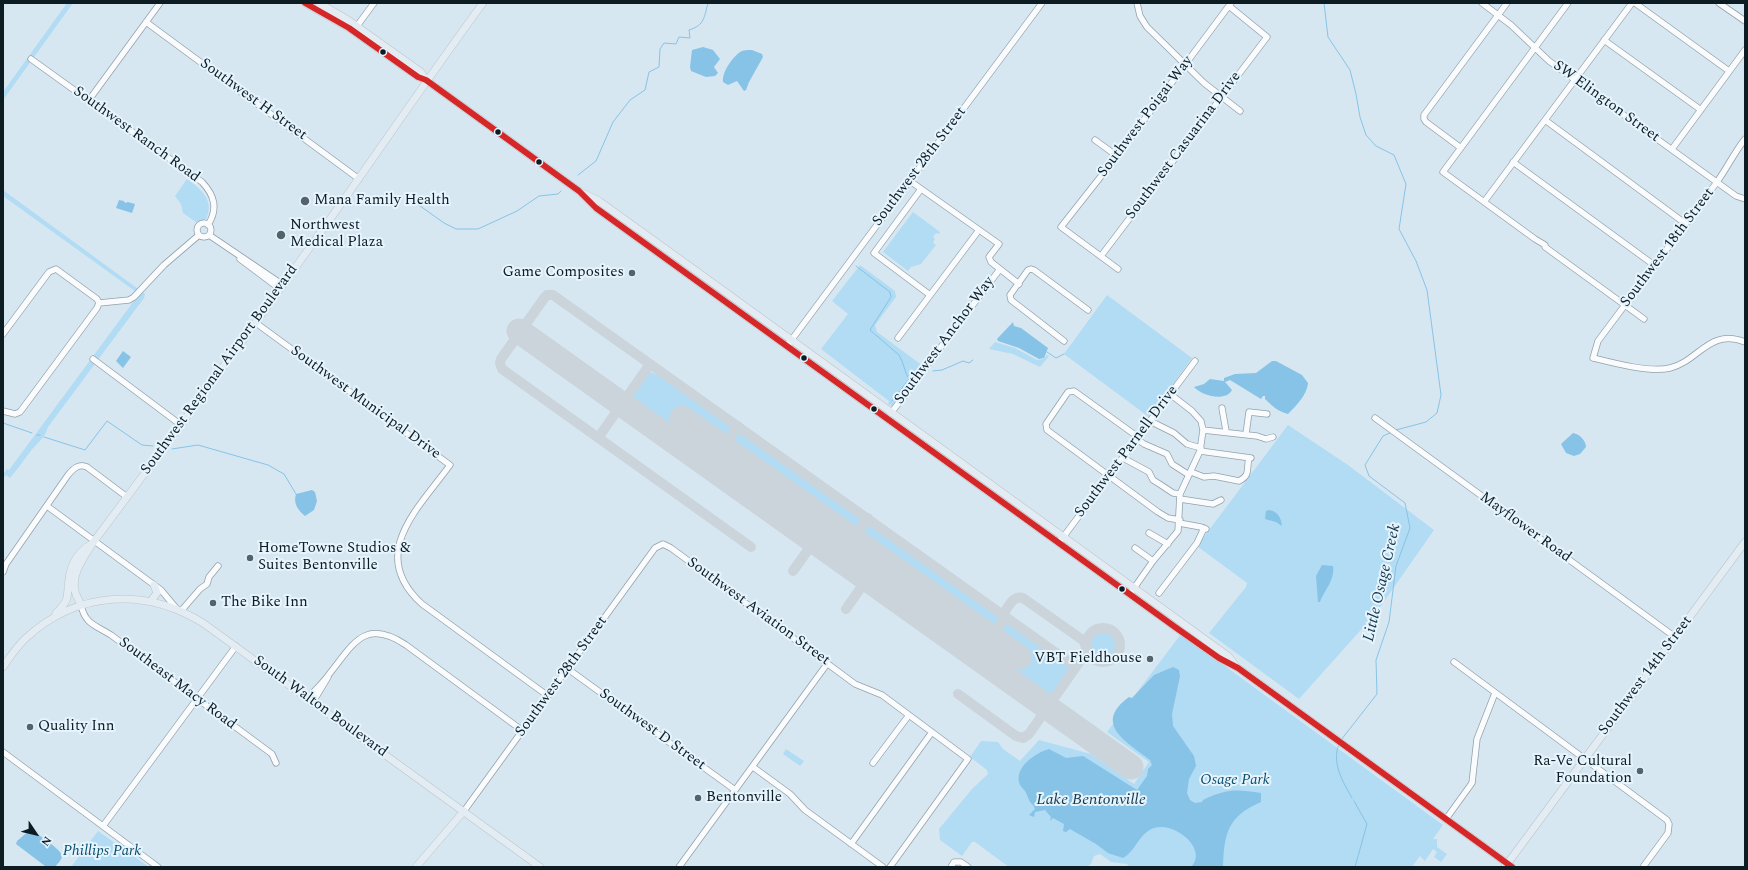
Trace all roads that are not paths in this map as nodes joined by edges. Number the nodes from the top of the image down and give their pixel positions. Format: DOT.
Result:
graph roads {
  1 [pos="160,3"];
  2 [pos="305,3"];
  3 [pos="319,3"];
  4 [pos="374,3"];
  5 [pos="483,3"];
  6 [pos="1042,3"];
  7 [pos="1137,3"];
  8 [pos="1482,3"];
  9 [pos="1507,3"];
  10 [pos="1568,3"];
  11 [pos="1632,3"];
  12 [pos="1635,3"];
  13 [pos="1719,3"];
  14 [pos="1230,4"];
  15 [pos="1498,15"];
  16 [pos="146,22"];
  17 [pos="1745,22"];
  18 [pos="357,26"];
  19 [pos="1604,40"];
  20 [pos="1535,48"];
  21 [pos="1745,50"];
  22 [pos="31,59"];
  23 [pos="1185,65"];
  24 [pos="1729,71"];
  25 [pos="426,80"];
  26 [pos="1574,80"];
  27 [pos="1221,97"];
  28 [pos="89,100"];
  29 [pos="1701,110"];
  30 [pos="1240,111"];
  31 [pos="1545,120"];
  32 [pos="1745,139"];
  33 [pos="1095,140"];
  34 [pos="1461,148"];
  35 [pos="1672,150"];
  36 [pos="1117,156"];
  37 [pos="1513,162"];
  38 [pos="359,179"];
  39 [pos="910,181"];
  40 [pos="1717,182"];
  41 [pos="921,189"];
  42 [pos="1745,199"];
  43 [pos="1484,202"];
  44 [pos="1686,224"];
  45 [pos="208,225"];
  46 [pos="978,230"];
  47 [pos="199,235"];
  48 [pos="209,235"];
  49 [pos="1101,256"];
  50 [pos="1654,265"];
  51 [pos="1000,269"];
  52 [pos="1118,269"];
  53 [pos="1019,284"];
  54 [pos="282,287"];
  55 [pos="930,295"];
  56 [pos="99,303"];
  57 [pos="1624,305"];
  58 [pos="1088,310"];
  59 [pos="1644,319"];
  60 [pos="256,323"];
  61 [pos="3,334"];
  62 [pos="898,338"];
  63 [pos="1064,341"];
  64 [pos="1745,342"];
  65 [pos="789,343"];
  66 [pos="93,359"];
  67 [pos="1195,361"];
  68 [pos="1170,394"];
  69 [pos="1222,408"];
  70 [pos="3,411"];
  71 [pos="891,413"];
  72 [pos="1267,414"];
  73 [pos="1375,418"];
  74 [pos="1150,421"];
  75 [pos="181,425"];
  76 [pos="1203,430"];
  77 [pos="1226,431"];
  78 [pos="1246,434"];
  79 [pos="1273,437"];
  80 [pos="1137,438"];
  81 [pos="1201,450"];
  82 [pos="1123,458"];
  83 [pos="1190,473"];
  84 [pos="1109,476"];
  85 [pos="127,497"];
  86 [pos="1180,497"];
  87 [pos="1222,500"];
  88 [pos="47,506"];
  89 [pos="1180,521"];
  90 [pos="1149,533"];
  91 [pos="1061,540"];
  92 [pos="93,542"];
  93 [pos="1745,542"];
  94 [pos="1168,544"];
  95 [pos="660,545"];
  96 [pos="1135,548"];
  97 [pos="1153,561"];
  98 [pos="218,566"];
  99 [pos="3,572"];
  100 [pos="154,585"];
  101 [pos="1132,591"];
  102 [pos="1159,592"];
  103 [pos="151,601"];
  104 [pos="81,605"];
  105 [pos="179,610"];
  106 [pos="47,622"];
  107 [pos="1675,637"];
  108 [pos="236,646"];
  109 [pos="1454,662"];
  110 [pos="827,664"];
  111 [pos="3,667"];
  112 [pos="568,669"];
  113 [pos="1495,693"];
  114 [pos="548,696"];
  115 [pos="197,699"];
  116 [pos="310,700"];
  117 [pos="909,715"];
  118 [pos="523,731"];
  119 [pos="932,732"];
  120 [pos="3,752"];
  121 [pos="1585,758"];
  122 [pos="276,763"];
  123 [pos="873,763"];
  124 [pos="753,767"];
  125 [pos="735,790"];
  126 [pos="464,811"];
  127 [pos="1446,819"];
  128 [pos="103,826"];
  129 [pos="851,844"];
  130 [pos="1508,866"];
  131 [pos="158,867"];
  132 [pos="416,867"];
  133 [pos="540,867"];
  134 [pos="679,867"];
  135 [pos="883,867"];
  136 [pos="890,867"];
  137 [pos="951,867"];
  138 [pos="968,867"];
  139 [pos="1643,867"];
  1 -- 16 [label="street"];
  2 -- 25 [label="main road"];
  3 -- 18 [label="main road"];
  4 -- 18 [label="street"];
  5 -- 25 [label="main road, Southwest Regional Airport Boulevard"];
  6 -- 39 [label="street, Southwest 28th Street"];
  7 -- 23 [label="street"];
  8 -- 15 [label="street, SW Elington Street"];
  9 -- 15 [label="street"];
  10 -- 20 [label="street"];
  11 -- 19 [label="street"];
  12 -- 24 [label="street"];
  13 -- 17 [label="street"];
  14 -- 23 [label="street, Southwest Poigai Way"];
  14 -- 27 [label="street, Southwest Casuarina Drive"];
  15 -- 20 [label="street, SW Elington Street"];
  15 -- 34 [label="street"];
  16 -- 28 [label="street"];
  16 -- 38 [label="street, Southwest H Street"];
  18 -- 25 [label="main road"];
  19 -- 26 [label="street"];
  19 -- 29 [label="street"];
  20 -- 26 [label="street, SW Elington Street"];
  20 -- 34 [label="street"];
  21 -- 24 [label="street"];
  22 -- 28 [label="street, Southwest Ranch Road"];
  23 -- 27 [label="street"];
  23 -- 36 [label="street, Southwest Poigai Way"];
  24 -- 29 [label="street"];
  25 -- 38 [label="main road, Southwest Regional Airport Boulevard"];
  25 -- 65 [label="main road"];
  26 -- 31 [label="street"];
  26 -- 35 [label="street, SW Elington Street"];
  27 -- 30 [label="street"];
  27 -- 49 [label="street, Southwest Casuarina Drive"];
  28 -- 45 [label="street, Southwest Ranch Road"];
  29 -- 35 [label="street"];
  31 -- 37 [label="street"];
  31 -- 44 [label="street"];
  32 -- 40 [label="street, Southwest 18th Street"];
  33 -- 36 [label="street"];
  34 -- 43 [label="street"];
  35 -- 40 [label="street, SW Elington Street"];
  36 -- 49 [label="street, Southwest Poigai Way"];
  37 -- 43 [label="street"];
  37 -- 50 [label="street"];
  38 -- 54 [label="main road, Southwest Regional Airport Boulevard"];
  39 -- 41 [label="street"];
  39 -- 65 [label="street, Southwest 28th Street"];
  40 -- 42 [label="street, SW Elington Street"];
  40 -- 44 [label="street, Southwest 18th Street"];
  41 -- 46 [label="street"];
  41 -- 55 [label="street"];
  43 -- 57 [label="street"];
  44 -- 50 [label="street, Southwest 18th Street"];
  45 -- 47 [label="street"];
  45 -- 48 [label="street"];
  46 -- 51 [label="street"];
  46 -- 55 [label="street"];
  47 -- 48 [label="street"];
  47 -- 56 [label="street"];
  48 -- 54 [label="street"];
  49 -- 52 [label="street"];
  50 -- 57 [label="street, Southwest 18th Street"];
  51 -- 53 [label="street"];
  51 -- 71 [label="street, Southwest Anchor Way"];
  53 -- 58 [label="street"];
  53 -- 63 [label="street"];
  54 -- 60 [label="main road, Southwest Regional Airport Boulevard"];
  55 -- 62 [label="street"];
  56 -- 61 [label="street"];
  56 -- 70 [label="street"];
  57 -- 59 [label="street"];
  57 -- 64 [label="street, Southwest 18th Street"];
  60 -- 75 [label="main road, Southwest Regional Airport Boulevard"];
  60 -- 114 [label="street, Southwest Municipal Drive"];
  65 -- 71 [label="main road"];
  65 -- 91 [label="main road"];
  66 -- 75 [label="street"];
  67 -- 68 [label="street, Southwest Parnell Drive"];
  68 -- 74 [label="street, Southwest Parnell Drive"];
  68 -- 76 [label="street"];
  69 -- 77 [label="street"];
  71 -- 91 [label="main road"];
  72 -- 78 [label="street"];
  73 -- 107 [label="street, Mayflower Road"];
  74 -- 80 [label="street, Southwest Parnell Drive"];
  74 -- 81 [label="street"];
  75 -- 85 [label="main road, Southwest Regional Airport Boulevard"];
  76 -- 77 [label="street"];
  76 -- 81 [label="street"];
  77 -- 78 [label="street"];
  78 -- 79 [label="street"];
  80 -- 82 [label="street, Southwest Parnell Drive"];
  80 -- 83 [label="street"];
  80 -- 84 [label="street"];
  81 -- 83 [label="street"];
  81 -- 83 [label="street"];
  82 -- 84 [label="street, Southwest Parnell Drive"];
  82 -- 86 [label="street"];
  83 -- 86 [label="street"];
  84 -- 89 [label="street"];
  84 -- 91 [label="street, Southwest Parnell Drive"];
  85 -- 88 [label="street"];
  85 -- 92 [label="main road, Southwest Regional Airport Boulevard"];
  86 -- 87 [label="street"];
  86 -- 89 [label="street"];
  88 -- 92 [label="street"];
  88 -- 99 [label="street"];
  89 -- 94 [label="street"];
  89 -- 102 [label="street"];
  90 -- 94 [label="street"];
  91 -- 101 [label="main road"];
  92 -- 100 [label="street"];
  92 -- 104 [label="main road, Southwest Regional Airport Boulevard"];
  92 -- 106 [label="main road"];
  93 -- 107 [label="main road, Southwest 14th Street"];
  94 -- 97 [label="street"];
  95 -- 110 [label="street, Southwest Aviation Street"];
  95 -- 112 [label="street, Southwest 28th Street"];
  96 -- 97 [label="street"];
  97 -- 101 [label="street"];
  98 -- 105 [label="street"];
  100 -- 103 [label="main road"];
  100 -- 105 [label="street"];
  101 -- 127 [label="main road"];
  103 -- 104 [label="main road, South Walton Boulevard"];
  103 -- 105 [label="main road, South Walton Boulevard"];
  104 -- 106 [label="main road, South Walton Boulevard"];
  104 -- 115 [label="street, Southeast Macy Road"];
  105 -- 108 [label="main road, South Walton Boulevard"];
  106 -- 111 [label="main road"];
  107 -- 121 [label="main road, Southwest 14th Street"];
  108 -- 115 [label="street"];
  108 -- 116 [label="main road, South Walton Boulevard"];
  109 -- 113 [label="street"];
  110 -- 117 [label="street, Southwest Aviation Street"];
  110 -- 124 [label="street"];
  112 -- 114 [label="street, Southwest 28th Street"];
  112 -- 125 [label="street, Southwest D Street"];
  113 -- 121 [label="street"];
  113 -- 127 [label="street"];
  114 -- 118 [label="street, Southwest 28th Street"];
  115 -- 122 [label="street, Southeast Macy Road"];
  115 -- 128 [label="street"];
  116 -- 118 [label="street"];
  116 -- 126 [label="main road, South Walton Boulevard"];
  117 -- 119 [label="street, Southwest Aviation Street"];
  117 -- 123 [label="street"];
  118 -- 126 [label="street, Southwest 28th Street"];
  119 -- 129 [label="street"];
  119 -- 136 [label="street, Southwest Aviation Street"];
  120 -- 128 [label="street"];
  121 -- 130 [label="main road, Southwest 14th Street"];
  121 -- 139 [label="street"];
  124 -- 125 [label="street"];
  124 -- 129 [label="street"];
  125 -- 134 [label="street"];
  126 -- 132 [label="main road"];
  126 -- 133 [label="main road, South Walton Boulevard"];
  127 -- 130 [label="main road"];
  128 -- 131 [label="street"];
  129 -- 135 [label="street"];
  137 -- 138 [label="street"];
}
